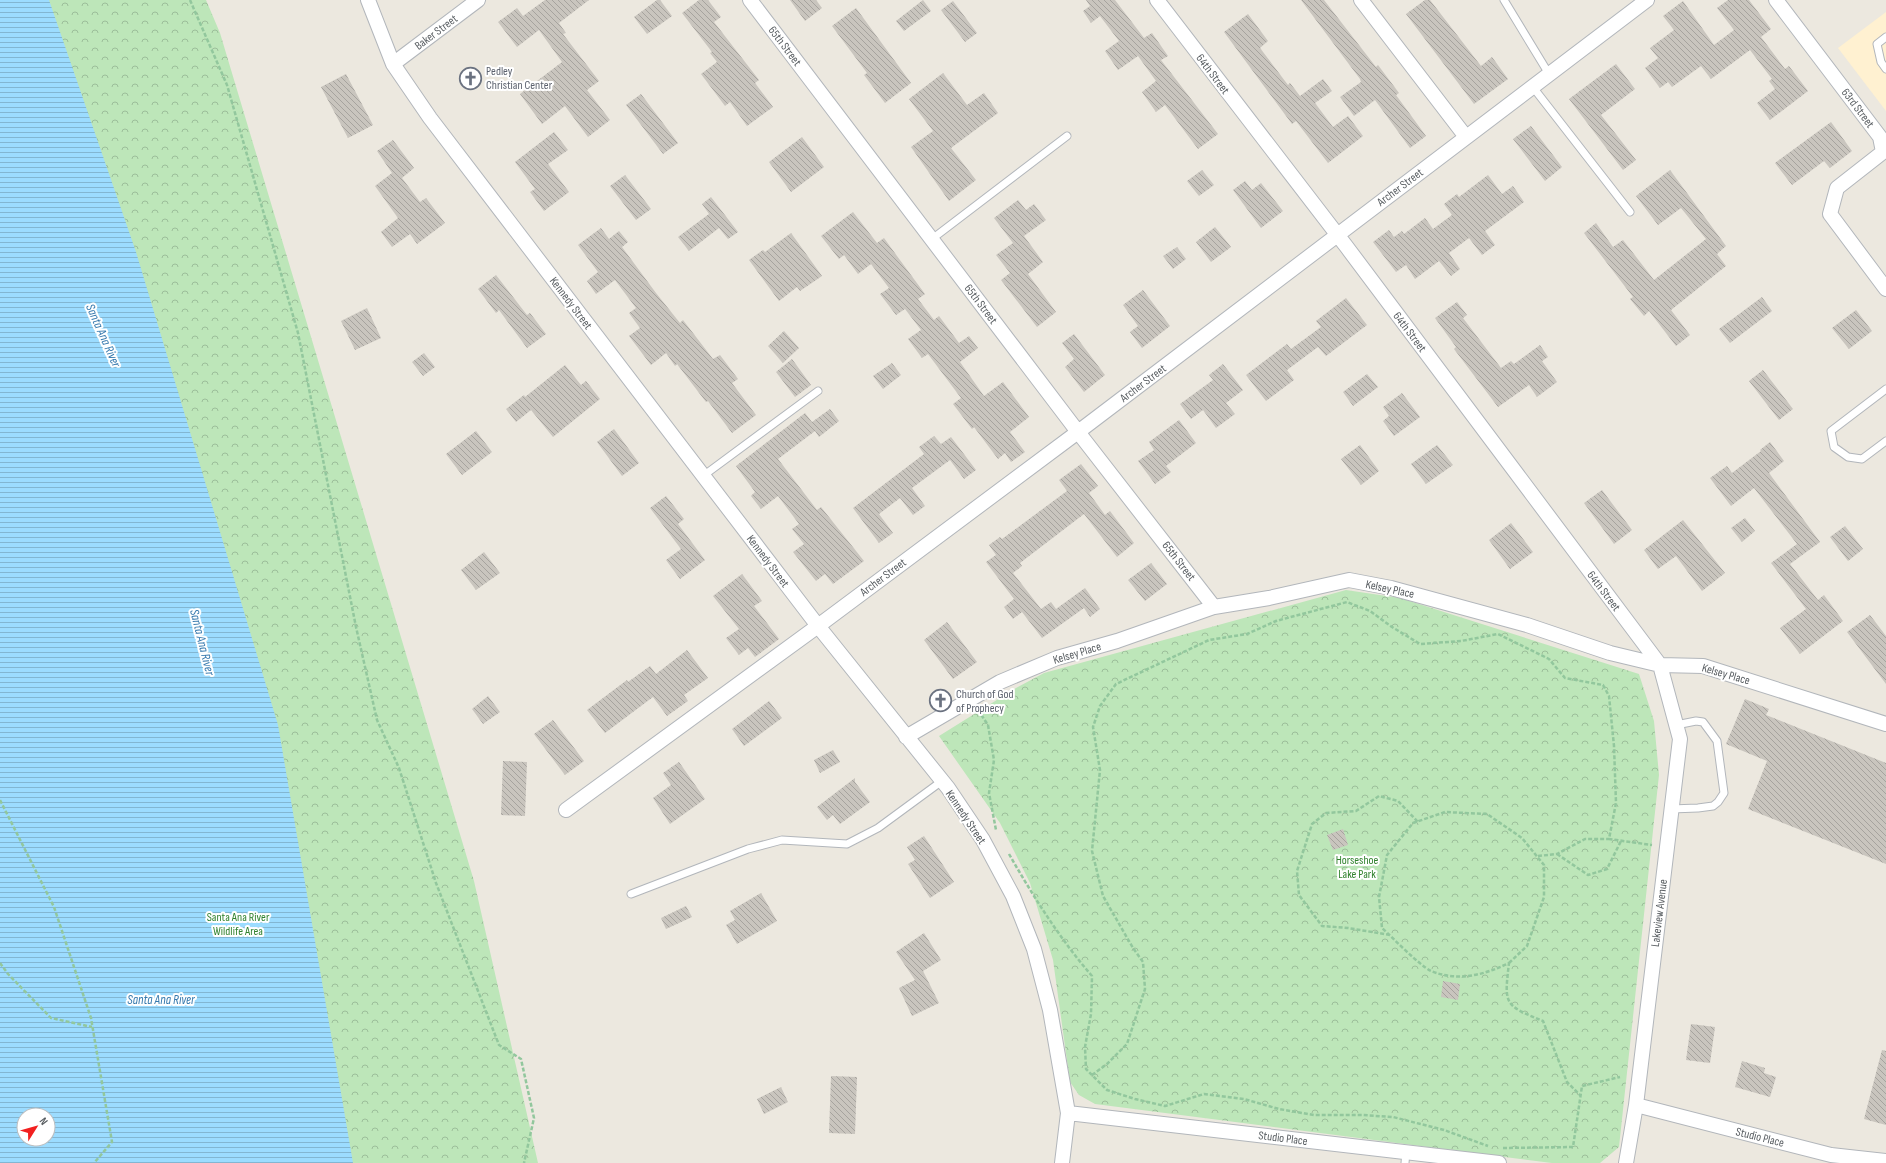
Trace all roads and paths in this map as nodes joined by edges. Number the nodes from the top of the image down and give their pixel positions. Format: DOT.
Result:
graph roads {
  1 [pos="190,0"];
  2 [pos="368,0"];
  3 [pos="478,0"];
  4 [pos="750,0"];
  5 [pos="1157,0"];
  6 [pos="1361,0"];
  7 [pos="1504,0"];
  8 [pos="1646,0"];
  9 [pos="1776,0"];
  10 [pos="1886,37"];
  11 [pos="393,64"];
  12 [pos="1886,69"];
  13 [pos="1549,74"];
  14 [pos="1532,86"];
  15 [pos="1067,136"];
  16 [pos="1466,137"];
  17 [pos="1630,212"];
  18 [pos="1337,236"];
  19 [pos="932,239"];
  20 [pos="1886,289"];
  21 [pos="1886,389"];
  22 [pos="818,391"];
  23 [pos="1078,432"];
  24 [pos="1886,441"];
  25 [pos="703,476"];
  26 [pos="1214,607"];
  27 [pos="818,626"];
  28 [pos="1660,665"];
  29 [pos="970,700"];
  30 [pos="1886,724"];
  31 [pos="1676,725"];
  32 [pos="906,738"];
  33 [pos="942,781"];
  34 [pos="0,800"];
  35 [pos="1671,809"];
  36 [pos="566,810"];
  37 [pos="1418,822"];
  38 [pos="999,836"];
  39 [pos="1609,839"];
  40 [pos="1621,841"];
  41 [pos="1652,845"];
  42 [pos="1006,849"];
  43 [pos="1557,854"];
  44 [pos="1538,856"];
  45 [pos="631,894"];
  46 [pos="1390,936"];
  47 [pos="0,963"];
  48 [pos="1509,963"];
  49 [pos="92,1027"];
  50 [pos="1092,1075"];
  51 [pos="1620,1077"];
  52 [pos="1581,1096"];
  53 [pos="1636,1105"];
  54 [pos="1068,1113"];
  55 [pos="1494,1148"];
  56 [pos="1502,1148"];
  57 [pos="1406,1158"];
  58 [pos="1886,1161"];
  59 [pos="94,1163"];
  60 [pos="524,1163"];
  61 [pos="1062,1163"];
  62 [pos="1499,1163"];
  63 [pos="1626,1163"];
  1 -- 60 [label="path"];
  2 -- 11 [label="street, Kennedy Street"];
  3 -- 11 [label="street, Baker Street"];
  4 -- 19 [label="street, 65th Street"];
  5 -- 18 [label="street, 64th Street"];
  6 -- 16 [label="street"];
  7 -- 13 [label="lane"];
  8 -- 13 [label="street, Archer Street"];
  9 -- 20 [label="street, 63rd Street"];
  10 -- 12 [label="lane"];
  11 -- 25 [label="street, Kennedy Street"];
  13 -- 14 [label="street, Archer Street"];
  14 -- 16 [label="street, Archer Street"];
  14 -- 17 [label="lane"];
  15 -- 19 [label="lane"];
  16 -- 18 [label="street, Archer Street"];
  18 -- 23 [label="street, Archer Street"];
  18 -- 28 [label="street, 64th Street"];
  19 -- 23 [label="street, 65th Street"];
  21 -- 24 [label="lane"];
  22 -- 25 [label="lane"];
  23 -- 26 [label="street, 65th Street"];
  23 -- 27 [label="street, Archer Street"];
  25 -- 27 [label="street, Kennedy Street"];
  26 -- 28 [label="street, Kelsey Place"];
  26 -- 29 [label="street, Kelsey Place"];
  27 -- 32 [label="street, Kennedy Street"];
  27 -- 36 [label="street, Archer Street"];
  28 -- 30 [label="street, Kelsey Place"];
  28 -- 31 [label="street, Lakeview Avenue"];
  29 -- 32 [label="street, Kelsey Place"];
  29 -- 38 [label="path"];
  31 -- 35 [label="street, Lakeview Avenue"];
  31 -- 35 [label="lane"];
  32 -- 33 [label="street, Kennedy Street"];
  33 -- 45 [label="lane"];
  33 -- 54 [label="street, Kennedy Street"];
  34 -- 49 [label="path"];
  35 -- 53 [label="street, Lakeview Avenue"];
  37 -- 44 [label="path"];
  37 -- 46 [label="path"];
  37 -- 46 [label="path"];
  39 -- 40 [label="path"];
  39 -- 43 [label="path"];
  39 -- 50 [label="path"];
  40 -- 41 [label="path"];
  40 -- 43 [label="path"];
  42 -- 50 [label="path"];
  43 -- 44 [label="path"];
  44 -- 48 [label="path"];
  46 -- 48 [label="path"];
  47 -- 49 [label="path"];
  48 -- 52 [label="path"];
  49 -- 59 [label="path"];
  50 -- 55 [label="path"];
  51 -- 52 [label="path"];
  52 -- 56 [label="path"];
  53 -- 58 [label="street, Studio Place"];
  53 -- 63 [label="street, Lakeview Avenue"];
  54 -- 57 [label="street, Studio Place"];
  54 -- 61 [label="street, Kennedy Street"];
  57 -- 62 [label="street, Studio Place"];
}
